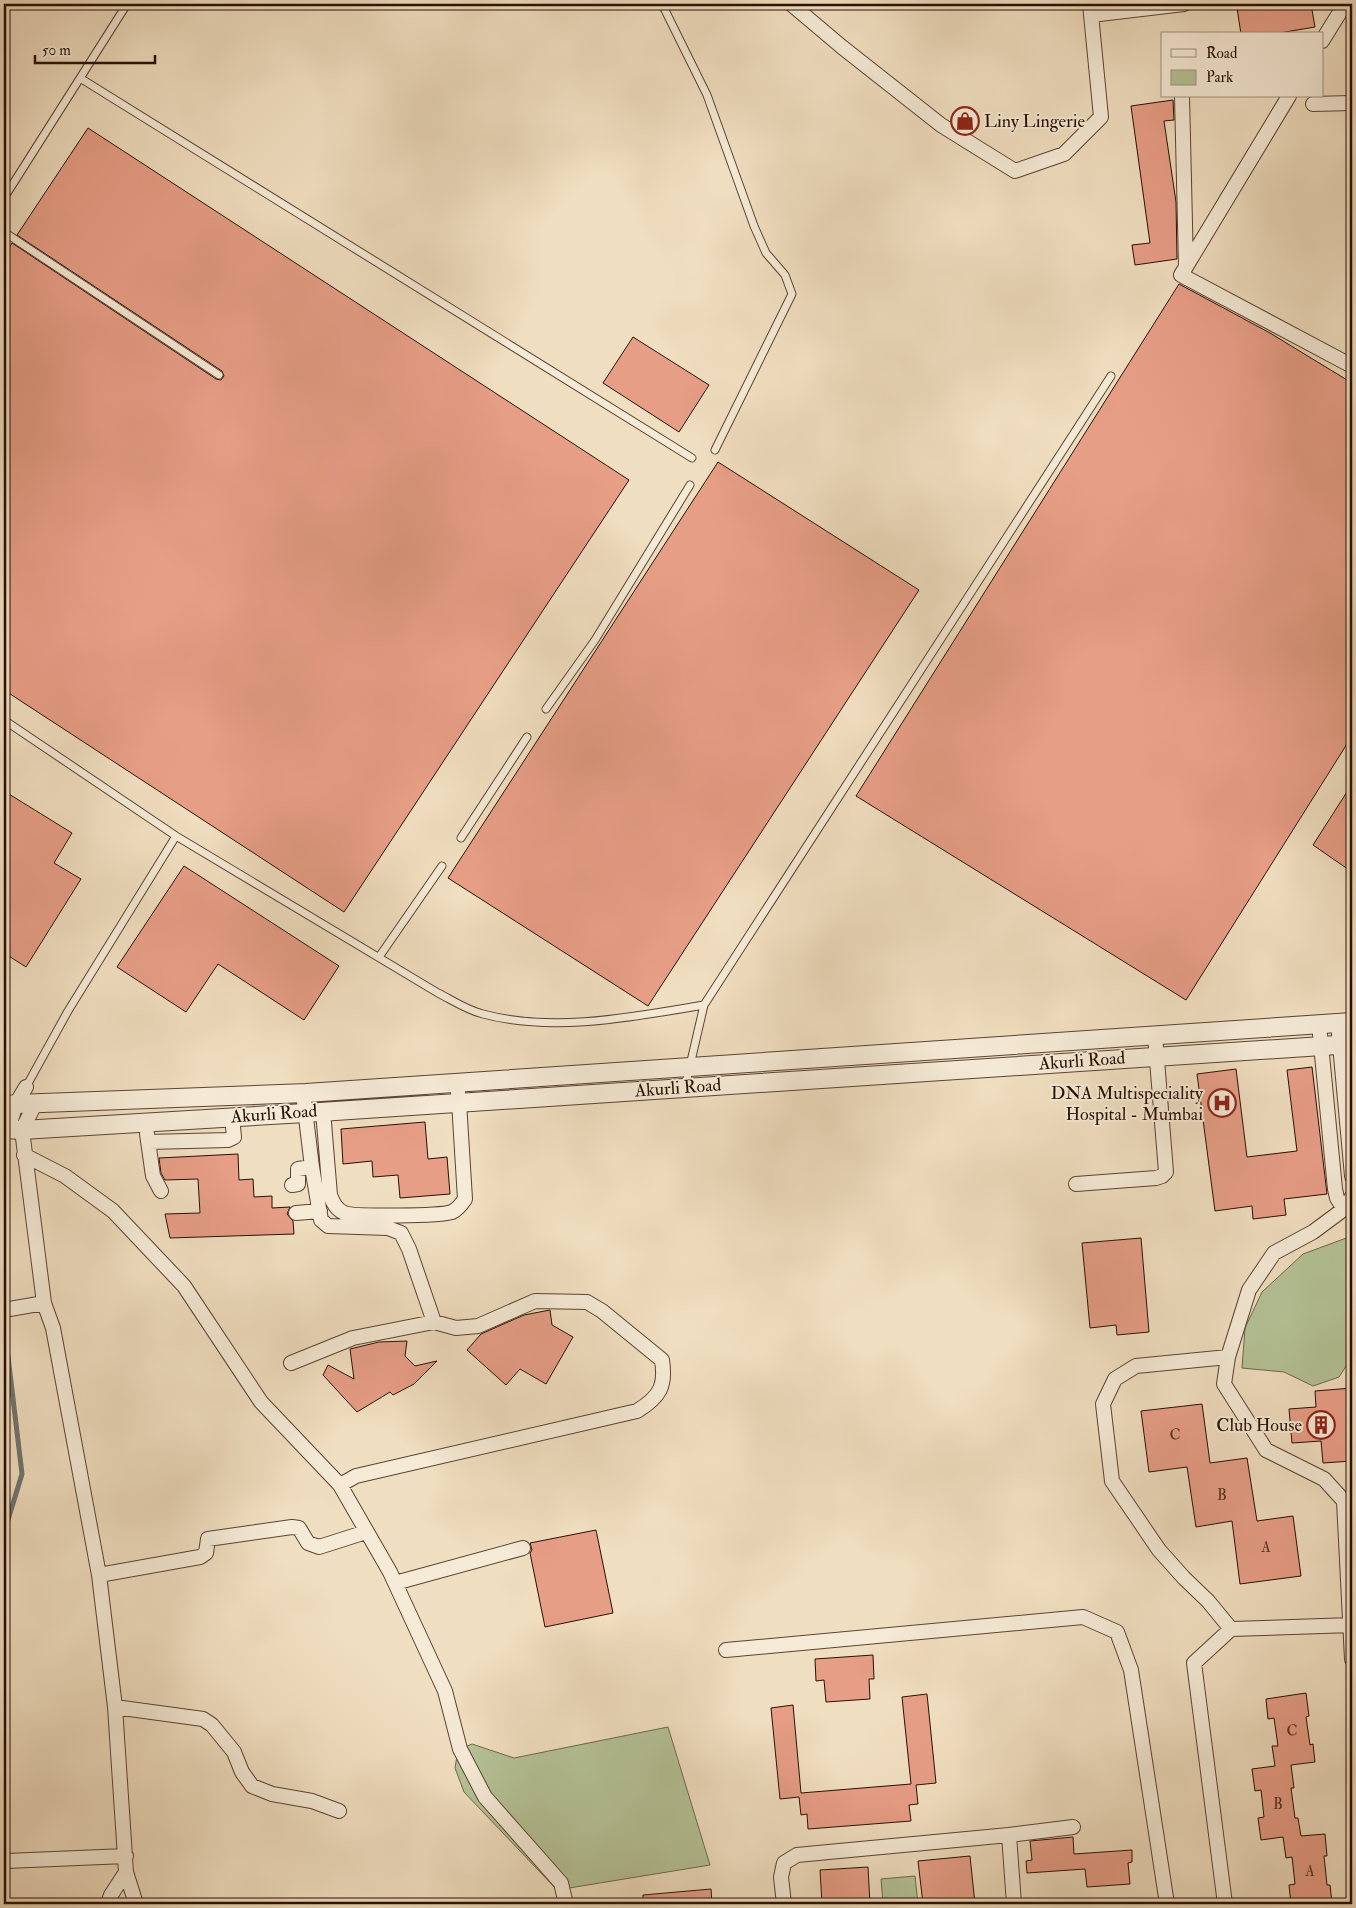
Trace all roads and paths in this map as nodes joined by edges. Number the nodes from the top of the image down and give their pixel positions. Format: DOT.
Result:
graph roads {
  1 [pos="127,4"];
  2 [pos="662,4"];
  3 [pos="791,4"];
  4 [pos="1184,4"];
  5 [pos="1344,4"];
  6 [pos="1090,10"];
  7 [pos="1324,38"];
  8 [pos="80,78"];
  9 [pos="1182,98"];
  10 [pos="1288,98"];
  11 [pos="1352,103"];
  12 [pos="1312,104"];
  13 [pos="4,198"];
  14 [pos="4,232"];
  15 [pos="1186,267"];
  16 [pos="1352,366"];
  17 [pos="219,375"];
  18 [pos="1111,376"];
  19 [pos="715,450"];
  20 [pos="692,458"];
  21 [pos="690,485"];
  22 [pos="546,710"];
  23 [pos="4,720"];
  24 [pos="528,737"];
  25 [pos="176,836"];
  26 [pos="461,838"];
  27 [pos="442,866"];
  28 [pos="379,957"];
  29 [pos="704,1005"];
  30 [pos="1345,1022"];
  31 [pos="1319,1024"];
  32 [pos="1218,1030"];
  33 [pos="1155,1035"];
  34 [pos="1067,1041"];
  35 [pos="1346,1044"];
  36 [pos="1321,1045"];
  37 [pos="978,1047"];
  38 [pos="909,1052"];
  39 [pos="1221,1052"];
  40 [pos="851,1056"];
  41 [pos="1158,1056"];
  42 [pos="776,1061"];
  43 [pos="1069,1062"];
  44 [pos="688,1067"];
  45 [pos="981,1068"];
  46 [pos="912,1072"];
  47 [pos="569,1075"];
  48 [pos="851,1076"];
  49 [pos="776,1081"];
  50 [pos="457,1083"];
  51 [pos="26,1087"];
  52 [pos="685,1087"];
  53 [pos="303,1093"];
  54 [pos="570,1095"];
  55 [pos="133,1100"];
  56 [pos="460,1102"];
  57 [pos="35,1104"];
  58 [pos="10,1105"];
  59 [pos="323,1111"];
  60 [pos="305,1113"];
  61 [pos="232,1117"];
  62 [pos="140,1123"];
  63 [pos="11,1129"];
  64 [pos="148,1142"];
  65 [pos="24,1154"];
  66 [pos="312,1167"];
  67 [pos="1352,1176"];
  68 [pos="1076,1184"];
  69 [pos="292,1185"];
  70 [pos="161,1191"];
  71 [pos="1352,1197"];
  72 [pos="1344,1209"];
  73 [pos="320,1211"];
  74 [pos="296,1213"];
  75 [pos="44,1303"];
  76 [pos="4,1310"];
  77 [pos="434,1322"];
  78 [pos="1228,1357"];
  79 [pos="291,1363"];
  80 [pos="340,1485"];
  81 [pos="366,1532"];
  82 [pos="524,1548"];
  83 [pos="99,1575"];
  84 [pos="395,1582"];
  85 [pos="1351,1626"];
  86 [pos="1231,1629"];
  87 [pos="726,1650"];
  88 [pos="1352,1658"];
  89 [pos="116,1706"];
  90 [pos="339,1811"];
  91 [pos="1073,1826"];
  92 [pos="1009,1835"];
  93 [pos="126,1856"];
  94 [pos="6,1861"];
  95 [pos="126,1872"];
  96 [pos="108,1904"];
  97 [pos="136,1904"];
  98 [pos="566,1904"];
  99 [pos="784,1904"];
  100 [pos="1014,1904"];
  101 [pos="1167,1904"];
  102 [pos="1225,1904"];
  1 -- 8 [label="lane"];
  2 -- 19 [label="lane"];
  3 -- 6 [label="street"];
  4 -- 6 [label="street"];
  5 -- 7 [label="street"];
  8 -- 13 [label="lane"];
  8 -- 20 [label="lane"];
  9 -- 15 [label="street"];
  10 -- 15 [label="street"];
  11 -- 12 [label="street"];
  14 -- 17 [label="lane"];
  15 -- 16 [label="street"];
  18 -- 29 [label="lane"];
  21 -- 22 [label="lane"];
  23 -- 25 [label="lane"];
  24 -- 26 [label="lane"];
  25 -- 28 [label="lane"];
  25 -- 51 [label="lane"];
  27 -- 28 [label="lane"];
  28 -- 29 [label="lane"];
  29 -- 44 [label="lane"];
  30 -- 31 [label="street, Akurli Road"];
  30 -- 35 [label="street"];
  31 -- 32 [label="street, Akurli Road"];
  31 -- 36 [label="street"];
  32 -- 33 [label="street, Akurli Road"];
  32 -- 39 [label="street"];
  33 -- 34 [label="street, Akurli Road"];
  33 -- 41 [label="street"];
  34 -- 37 [label="street, Akurli Road"];
  34 -- 43 [label="street"];
  35 -- 36 [label="street, Akurli Road"];
  35 -- 67 [label="street"];
  36 -- 39 [label="street, Akurli Road"];
  36 -- 72 [label="street"];
  37 -- 38 [label="street, Akurli Road"];
  37 -- 45 [label="street"];
  38 -- 40 [label="street, Akurli Road"];
  38 -- 46 [label="street"];
  39 -- 41 [label="street, Akurli Road"];
  40 -- 42 [label="street, Akurli Road"];
  40 -- 48 [label="street"];
  41 -- 43 [label="street, Akurli Road"];
  41 -- 68 [label="street"];
  42 -- 44 [label="street, Akurli Road"];
  42 -- 49 [label="street"];
  43 -- 45 [label="street, Akurli Road"];
  44 -- 47 [label="street, Akurli Road"];
  44 -- 52 [label="lane"];
  45 -- 46 [label="street, Akurli Road"];
  46 -- 48 [label="street, Akurli Road"];
  47 -- 50 [label="street, Akurli Road"];
  47 -- 54 [label="street"];
  48 -- 49 [label="street, Akurli Road"];
  49 -- 52 [label="street, Akurli Road"];
  50 -- 53 [label="street, Akurli Road"];
  50 -- 56 [label="street"];
  51 -- 58 [label="street"];
  52 -- 54 [label="street, Akurli Road"];
  53 -- 55 [label="street, Akurli Road"];
  53 -- 60 [label="street"];
  54 -- 56 [label="street, Akurli Road"];
  55 -- 57 [label="street, Akurli Road"];
  55 -- 62 [label="street"];
  56 -- 59 [label="street, Akurli Road"];
  56 -- 59 [label="street"];
  57 -- 58 [label="street, Akurli Road"];
  57 -- 63 [label="street"];
  58 -- 63 [label="street"];
  59 -- 60 [label="street, Akurli Road"];
  60 -- 61 [label="street, Akurli Road"];
  60 -- 66 [label="street"];
  61 -- 62 [label="street, Akurli Road"];
  61 -- 64 [label="street"];
  62 -- 63 [label="street, Akurli Road"];
  62 -- 64 [label="street"];
  63 -- 65 [label="street"];
  64 -- 70 [label="street"];
  65 -- 75 [label="street"];
  65 -- 80 [label="street"];
  66 -- 69 [label="street"];
  66 -- 73 [label="street"];
  71 -- 72 [label="street"];
  72 -- 78 [label="street"];
  73 -- 74 [label="street"];
  73 -- 77 [label="street"];
  75 -- 76 [label="street"];
  75 -- 83 [label="street"];
  77 -- 79 [label="street"];
  77 -- 80 [label="street"];
  78 -- 85 [label="street"];
  78 -- 86 [label="street"];
  80 -- 81 [label="street"];
  81 -- 83 [label="street"];
  81 -- 84 [label="street"];
  82 -- 84 [label="street"];
  83 -- 89 [label="street"];
  84 -- 98 [label="street"];
  85 -- 86 [label="street"];
  85 -- 88 [label="street"];
  86 -- 102 [label="street"];
  87 -- 101 [label="street"];
  89 -- 90 [label="street"];
  89 -- 93 [label="street"];
  91 -- 92 [label="street"];
  92 -- 99 [label="street"];
  92 -- 100 [label="street"];
  93 -- 94 [label="street"];
  93 -- 95 [label="street"];
  95 -- 96 [label="street"];
  95 -- 97 [label="street"];
}
